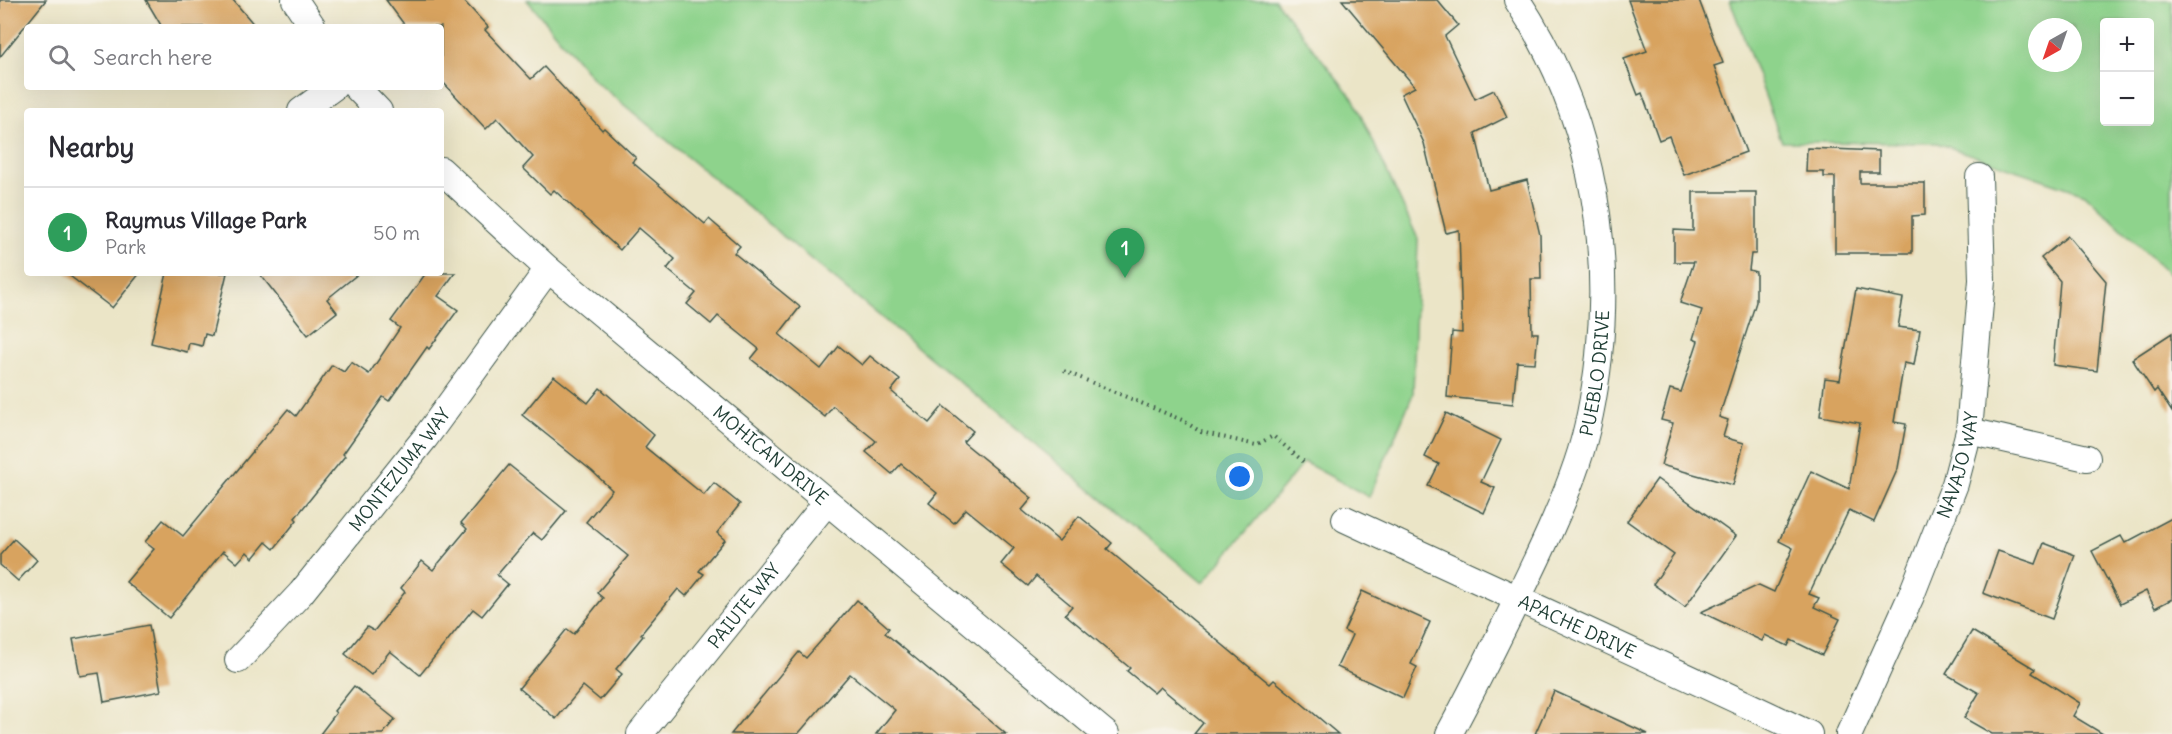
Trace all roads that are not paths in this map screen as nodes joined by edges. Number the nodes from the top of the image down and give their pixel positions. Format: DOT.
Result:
graph roads {
  1 [pos="295,0"];
  2 [pos="1517,0"];
  3 [pos="311,24"];
  4 [pos="330,90"];
  5 [pos="359,90"];
  6 [pos="305,108"];
  7 [pos="376,108"];
  8 [pos="444,173"];
  9 [pos="1979,177"];
  10 [pos="548,269"];
  11 [pos="1969,431"];
  12 [pos="2087,458"];
  13 [pos="826,502"];
  14 [pos="1346,519"];
  15 [pos="1517,599"];
  16 [pos="238,660"];
  17 [pos="640,734"];
  18 [pos="1106,734"];
  19 [pos="1449,734"];
  20 [pos="1809,734"];
  21 [pos="1849,734"];
  1 -- 3 [label="street"];
  2 -- 15 [label="street, PUEBLO DRIVE"];
  4 -- 6 [label="street"];
  5 -- 7 [label="street"];
  8 -- 10 [label="street, MOHICAN DRIVE"];
  9 -- 11 [label="street, NAVAJO WAY"];
  10 -- 13 [label="street, MOHICAN DRIVE"];
  10 -- 16 [label="street, MONTEZUMA WAY"];
  11 -- 12 [label="street"];
  11 -- 21 [label="street, NAVAJO WAY"];
  13 -- 17 [label="street, PAIUTE WAY"];
  13 -- 18 [label="street, MOHICAN DRIVE"];
  14 -- 15 [label="street, APACHE DRIVE"];
  15 -- 19 [label="street, PUEBLO DRIVE"];
  15 -- 20 [label="street, APACHE DRIVE"];
}
